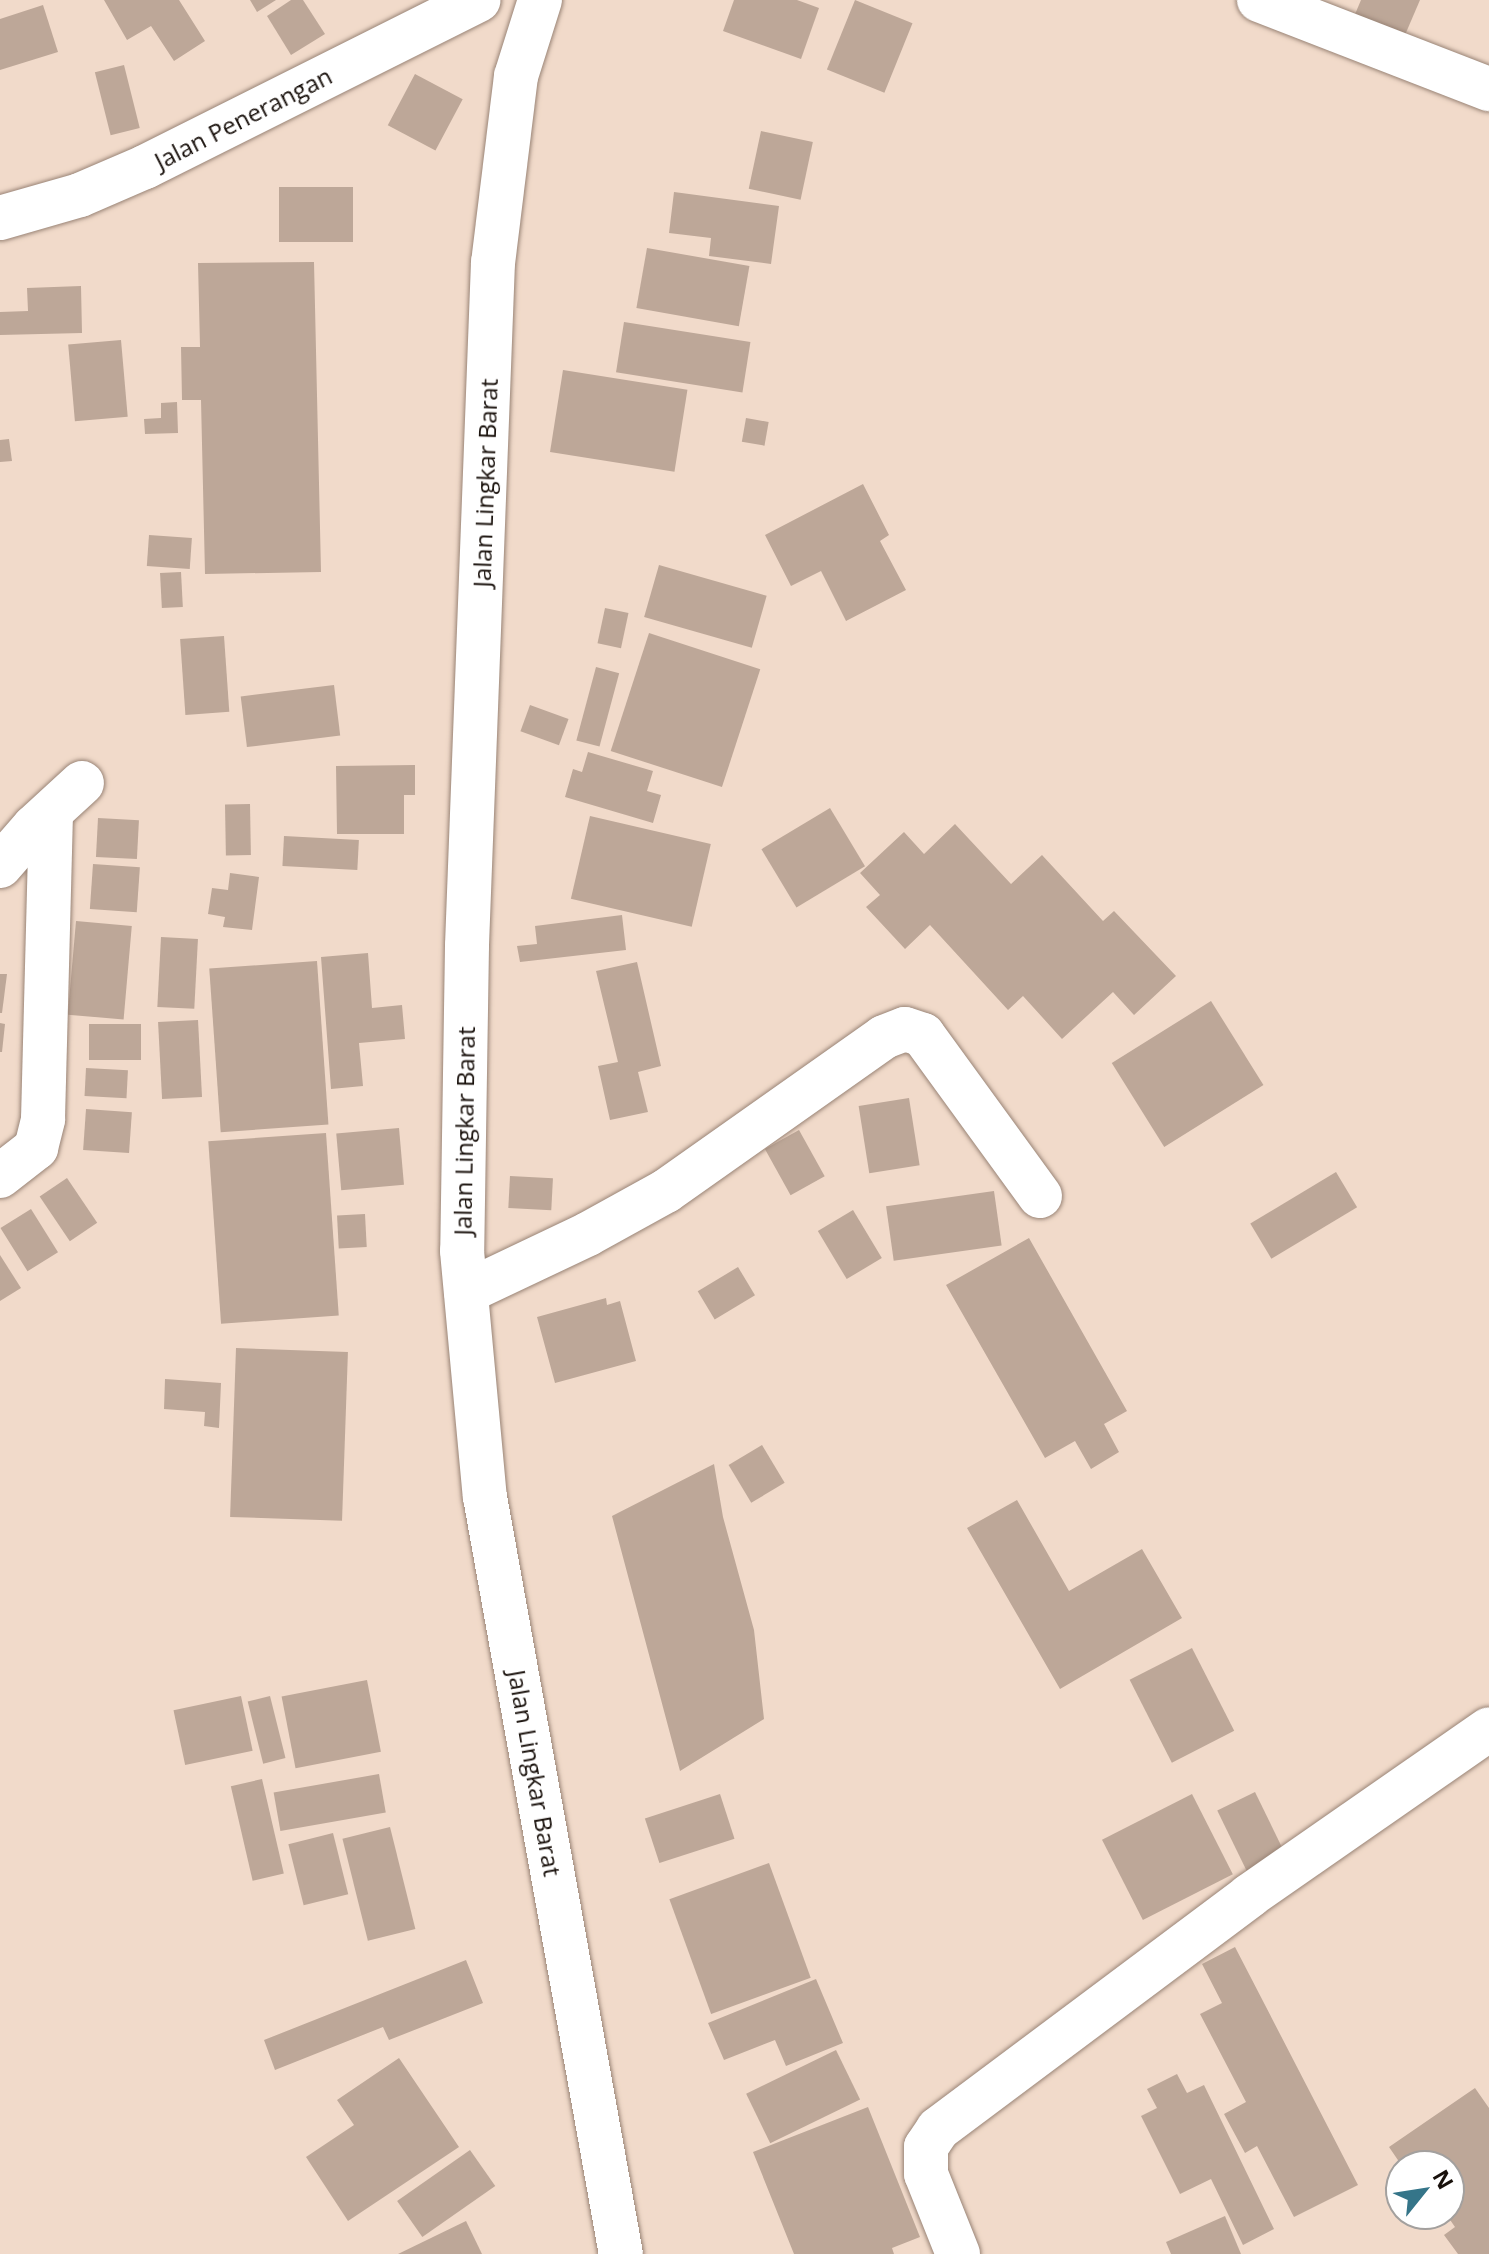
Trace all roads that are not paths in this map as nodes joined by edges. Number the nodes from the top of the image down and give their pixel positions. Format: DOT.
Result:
graph roads {
  1 [pos="479,0"];
  2 [pos="540,0"];
  3 [pos="1259,0"];
  4 [pos="1489,89"];
  5 [pos="0,218"];
  6 [pos="82,783"];
  7 [pos="51,813"];
  8 [pos="0,866"];
  9 [pos="0,1176"];
  10 [pos="1040,1196"];
  11 [pos="466,1292"];
  12 [pos="1489,1729"];
  13 [pos="621,2254"];
  14 [pos="958,2254"];
  1 -- 5 [label="main road, Jalan Penerangan"];
  2 -- 11 [label="main road, Jalan Lingkar Barat"];
  3 -- 4 [label="main road"];
  6 -- 7 [label="main road"];
  7 -- 8 [label="main road"];
  7 -- 9 [label="main road"];
  10 -- 11 [label="main road"];
  11 -- 13 [label="main road, Jalan Lingkar Barat"];
  12 -- 14 [label="main road"];
}
